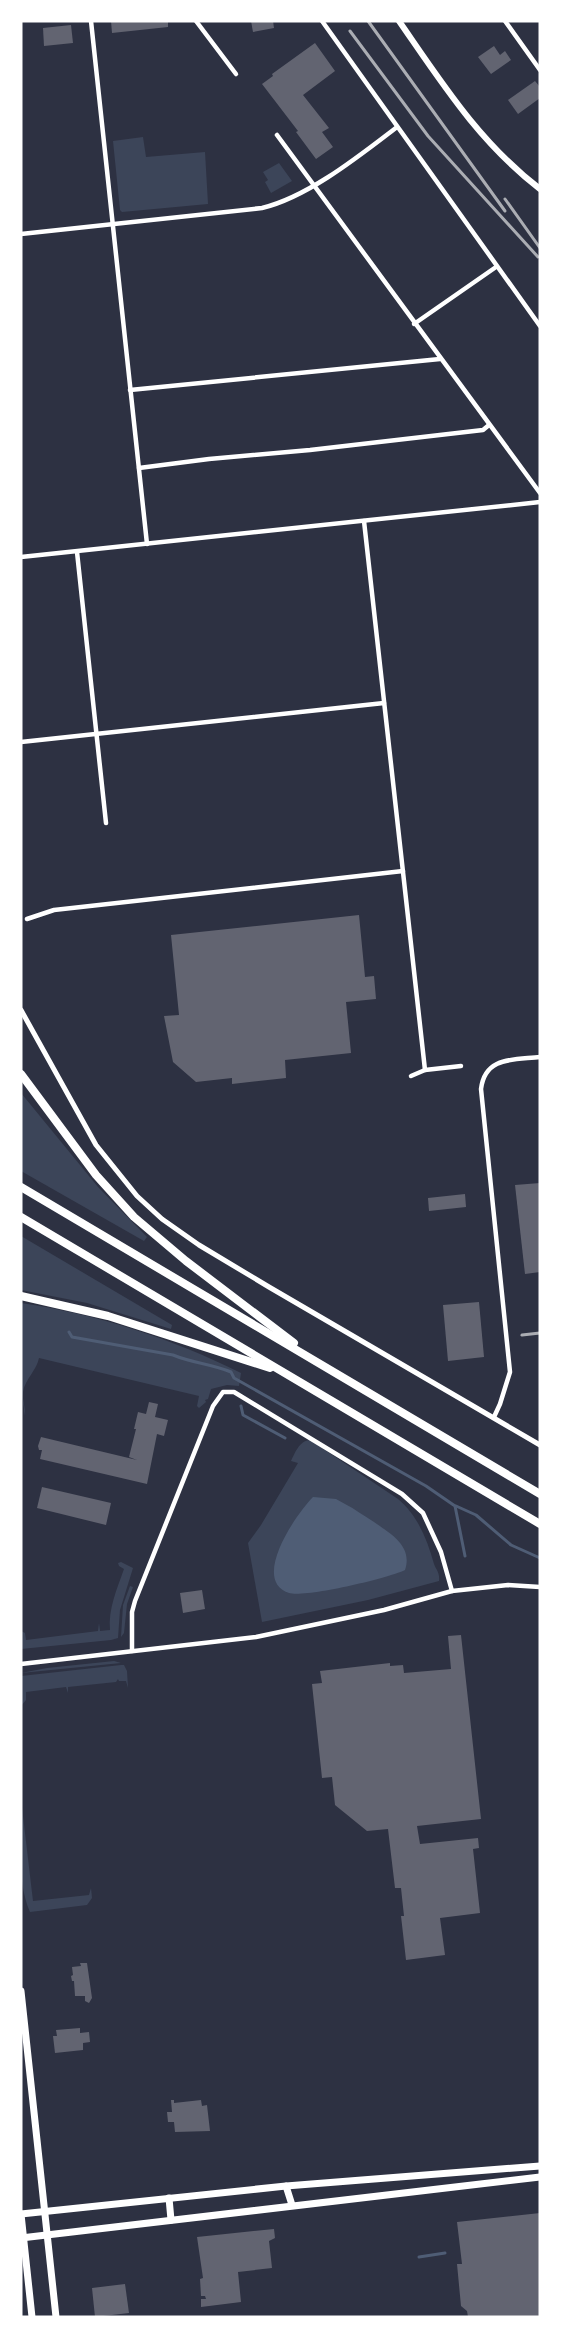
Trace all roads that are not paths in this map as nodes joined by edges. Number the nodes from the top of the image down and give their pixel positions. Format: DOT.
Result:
graph roads {
  1 [pos="91,21"];
  2 [pos="196,21"];
  3 [pos="322,21"];
  4 [pos="399,21"];
  5 [pos="505,21"];
  6 [pos="540,70"];
  7 [pos="236,74"];
  8 [pos="397,127"];
  9 [pos="277,135"];
  10 [pos="315,185"];
  11 [pos="540,189"];
  12 [pos="113,224"];
  13 [pos="21,234"];
  14 [pos="496,267"];
  15 [pos="414,324"];
  16 [pos="540,326"];
  17 [pos="440,359"];
  18 [pos="130,390"];
  19 [pos="489,425"];
  20 [pos="139,468"];
  21 [pos="540,494"];
  22 [pos="540,502"];
  23 [pos="364,521"];
  24 [pos="147,544"];
  25 [pos="77,552"];
  26 [pos="21,557"];
  27 [pos="384,703"];
  28 [pos="98,735"];
  29 [pos="21,742"];
  30 [pos="106,824"];
  31 [pos="403,870"];
  32 [pos="27,919"];
  33 [pos="21,1010"];
  34 [pos="540,1057"];
  35 [pos="461,1066"];
  36 [pos="425,1070"];
  37 [pos="21,1074"];
  38 [pos="411,1076"];
  39 [pos="21,1187"];
  40 [pos="21,1217"];
  41 [pos="21,1296"];
  42 [pos="324,1366"];
  43 [pos="281,1371"];
  44 [pos="494,1417"];
  45 [pos="540,1445"];
  46 [pos="540,1494"];
  47 [pos="540,1524"];
  48 [pos="540,1587"];
  49 [pos="452,1591"];
  50 [pos="132,1651"];
  51 [pos="21,1664"];
  52 [pos="21,1991"];
  53 [pos="540,2166"];
  54 [pos="414,2176"];
  55 [pos="540,2177"];
  56 [pos="286,2186"];
  57 [pos="415,2191"];
  58 [pos="169,2198"];
  59 [pos="292,2205"];
  60 [pos="45,2212"];
  61 [pos="21,2214"];
  62 [pos="171,2220"];
  63 [pos="47,2235"];
  64 [pos="22,2238"];
  65 [pos="32,2317"];
  66 [pos="56,2317"];
  1 -- 12 [label="street"];
  2 -- 7 [label="street"];
  3 -- 8 [label="street"];
  4 -- 11 [label="main road"];
  5 -- 6 [label="street"];
  8 -- 10 [label="street"];
  8 -- 14 [label="street"];
  9 -- 10 [label="street"];
  10 -- 12 [label="street"];
  10 -- 15 [label="street"];
  12 -- 13 [label="street"];
  12 -- 18 [label="street"];
  14 -- 15 [label="street"];
  14 -- 16 [label="street"];
  15 -- 17 [label="street"];
  17 -- 18 [label="street"];
  17 -- 19 [label="street"];
  18 -- 20 [label="street"];
  19 -- 20 [label="street"];
  19 -- 21 [label="street"];
  20 -- 24 [label="street"];
  22 -- 23 [label="street"];
  23 -- 24 [label="street"];
  23 -- 27 [label="street"];
  24 -- 25 [label="street"];
  25 -- 26 [label="street"];
  25 -- 28 [label="street"];
  27 -- 28 [label="street"];
  27 -- 31 [label="street"];
  28 -- 29 [label="street"];
  28 -- 30 [label="street"];
  31 -- 32 [label="street"];
  31 -- 36 [label="street"];
  33 -- 44 [label="street"];
  34 -- 44 [label="street"];
  35 -- 36 [label="street"];
  36 -- 38 [label="street"];
  37 -- 42 [label="highway"];
  39 -- 42 [label="highway"];
  40 -- 43 [label="highway"];
  41 -- 43 [label="highway"];
  42 -- 46 [label="highway"];
  43 -- 47 [label="highway"];
  44 -- 45 [label="street"];
  48 -- 49 [label="street"];
  49 -- 50 [label="street"];
  49 -- 50 [label="street"];
  50 -- 51 [label="street"];
  52 -- 60 [label="main road"];
  53 -- 54 [label="main road"];
  54 -- 56 [label="main road"];
  54 -- 57 [label="main road"];
  55 -- 57 [label="main road"];
  56 -- 58 [label="main road"];
  56 -- 59 [label="main road"];
  57 -- 59 [label="main road"];
  58 -- 60 [label="main road"];
  58 -- 62 [label="main road"];
  59 -- 62 [label="main road"];
  60 -- 61 [label="main road"];
  60 -- 63 [label="main road"];
  61 -- 64 [label="main road"];
  62 -- 63 [label="main road"];
  63 -- 64 [label="main road"];
  63 -- 66 [label="main road"];
  64 -- 65 [label="main road"];
}
